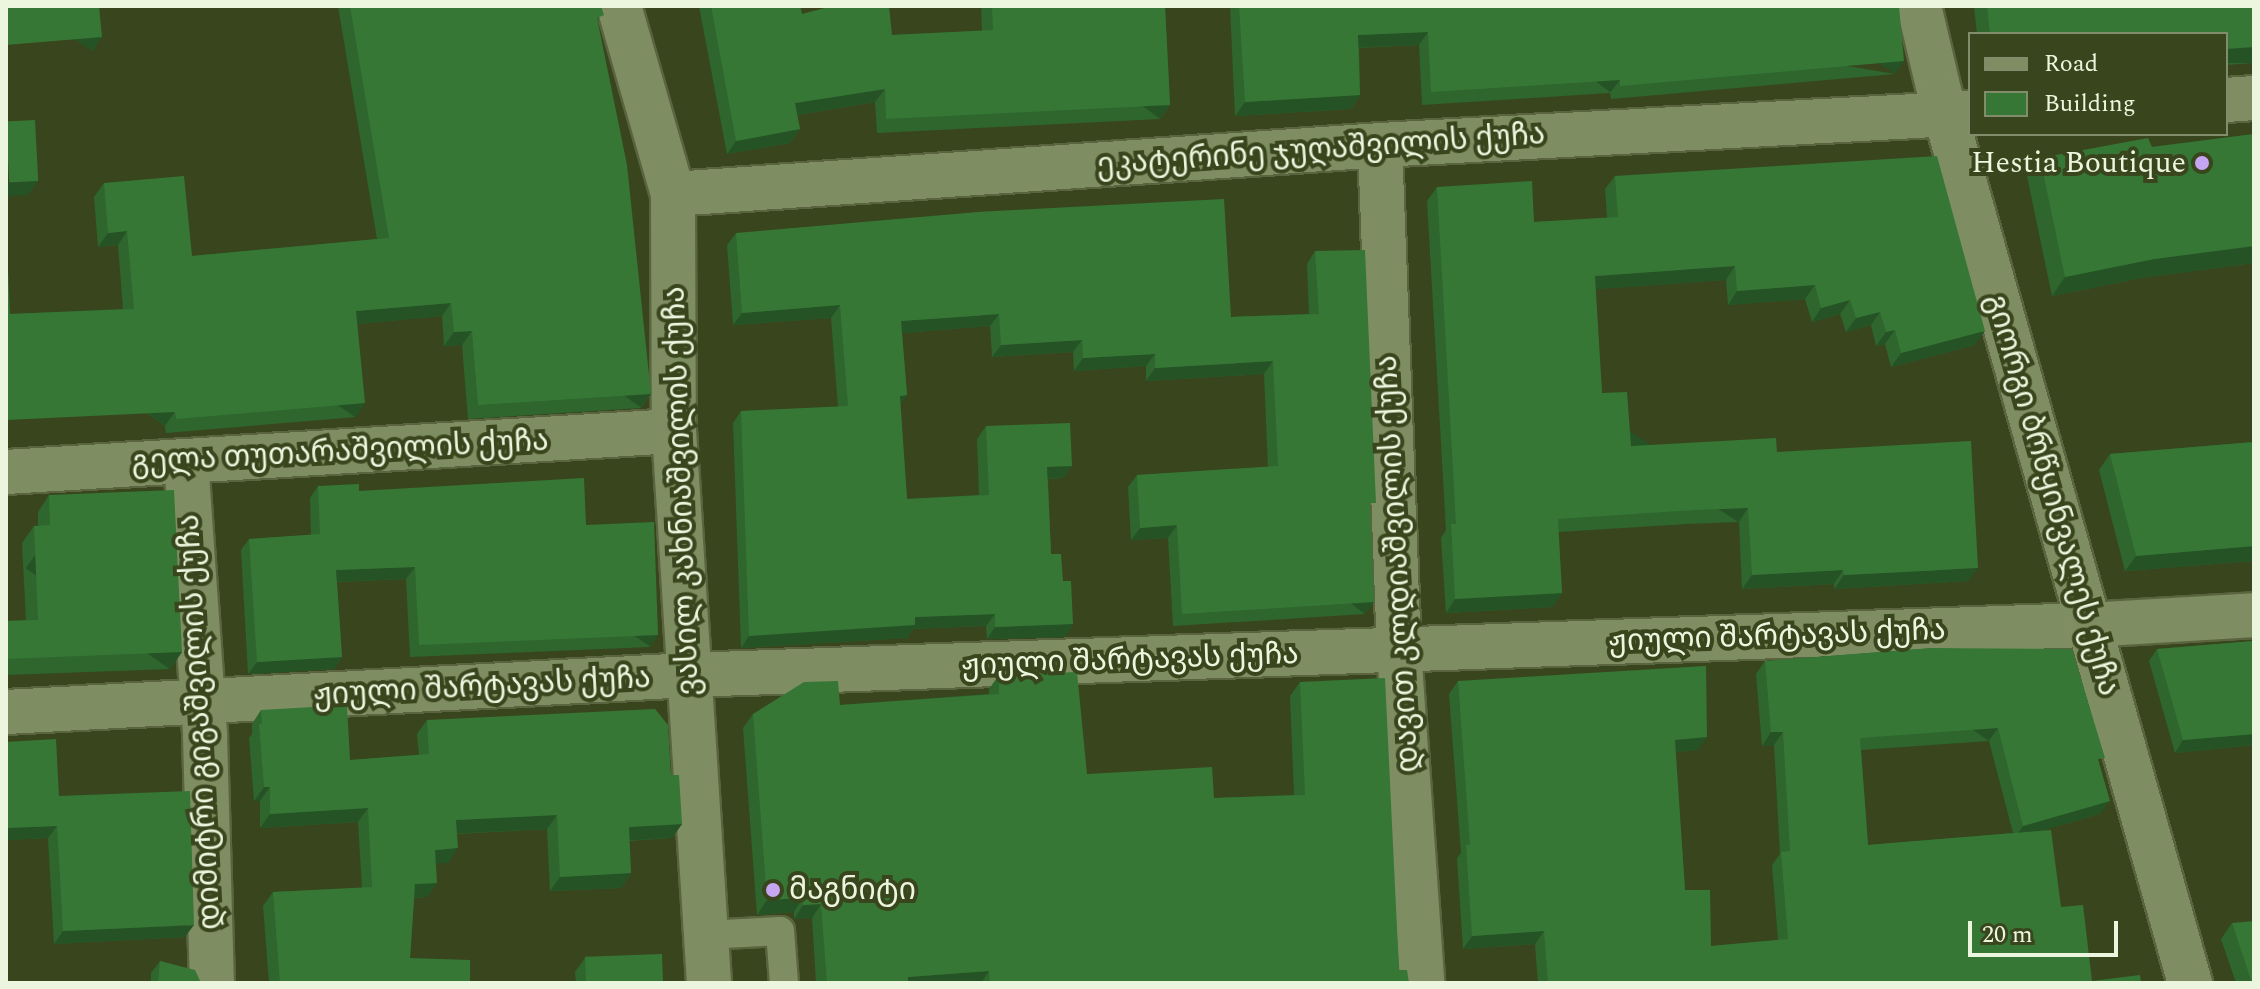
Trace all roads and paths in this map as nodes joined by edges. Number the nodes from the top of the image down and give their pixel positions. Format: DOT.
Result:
graph roads {
  1 [pos="619,6"];
  2 [pos="1919,6"];
  3 [pos="2254,98"];
  4 [pos="2228,100"];
  5 [pos="1958,114"];
  6 [pos="1380,145"];
  7 [pos="673,194"];
  8 [pos="674,431"];
  9 [pos="186,461"];
  10 [pos="6,472"];
  11 [pos="2254,615"];
  12 [pos="2088,625"];
  13 [pos="1399,650"];
  14 [pos="689,675"];
  15 [pos="202,703"];
  16 [pos="6,712"];
  17 [pos="706,935"];
  18 [pos="212,983"];
  19 [pos="709,983"];
  20 [pos="784,983"];
  21 [pos="1422,983"];
  22 [pos="2190,983"];
  1 -- 7 [label="street, ვასილ კახნიაშვილის ქუჩა"];
  2 -- 5 [label="street, გიორგი ბრწყინვალეს ქუჩა"];
  3 -- 4 [label="street"];
  5 -- 6 [label="street, ეკატერინე ჯუღაშვილის ქუჩა"];
  5 -- 12 [label="street, გიორგი ბრწყინვალეს ქუჩა"];
  6 -- 7 [label="street, ეკატერინე ჯუღაშვილის ქუჩა"];
  6 -- 13 [label="street, დავით კლდიაშვილის ქუჩა"];
  7 -- 8 [label="street, ვასილ კახნიაშვილის ქუჩა"];
  8 -- 9 [label="street, გელა თუთარაშვილის ქუჩა"];
  8 -- 14 [label="street, ვასილ კახნიაშვილის ქუჩა"];
  9 -- 10 [label="street, გელა თუთარაშვილის ქუჩა"];
  9 -- 15 [label="street, დიმიტრი გიგაშვილის ქუჩა"];
  11 -- 12 [label="street, ჟიული შარტავას ქუჩა"];
  12 -- 13 [label="street, ჟიული შარტავას ქუჩა"];
  12 -- 22 [label="street, გიორგი ბრწყინვალეს ქუჩა"];
  13 -- 14 [label="street, ჟიული შარტავას ქუჩა"];
  13 -- 21 [label="street, დავით კლდიაშვილის ქუჩა"];
  14 -- 15 [label="street, ჟიული შარტავას ქუჩა"];
  14 -- 17 [label="street, ვასილ კახნიაშვილის ქუჩა"];
  15 -- 16 [label="street, ჟიული შარტავას ქუჩა"];
  15 -- 18 [label="street, დიმიტრი გიგაშვილის ქუჩა"];
  17 -- 19 [label="street, ვასილ კახნიაშვილის ქუჩა"];
  17 -- 20 [label="lane"];
}
